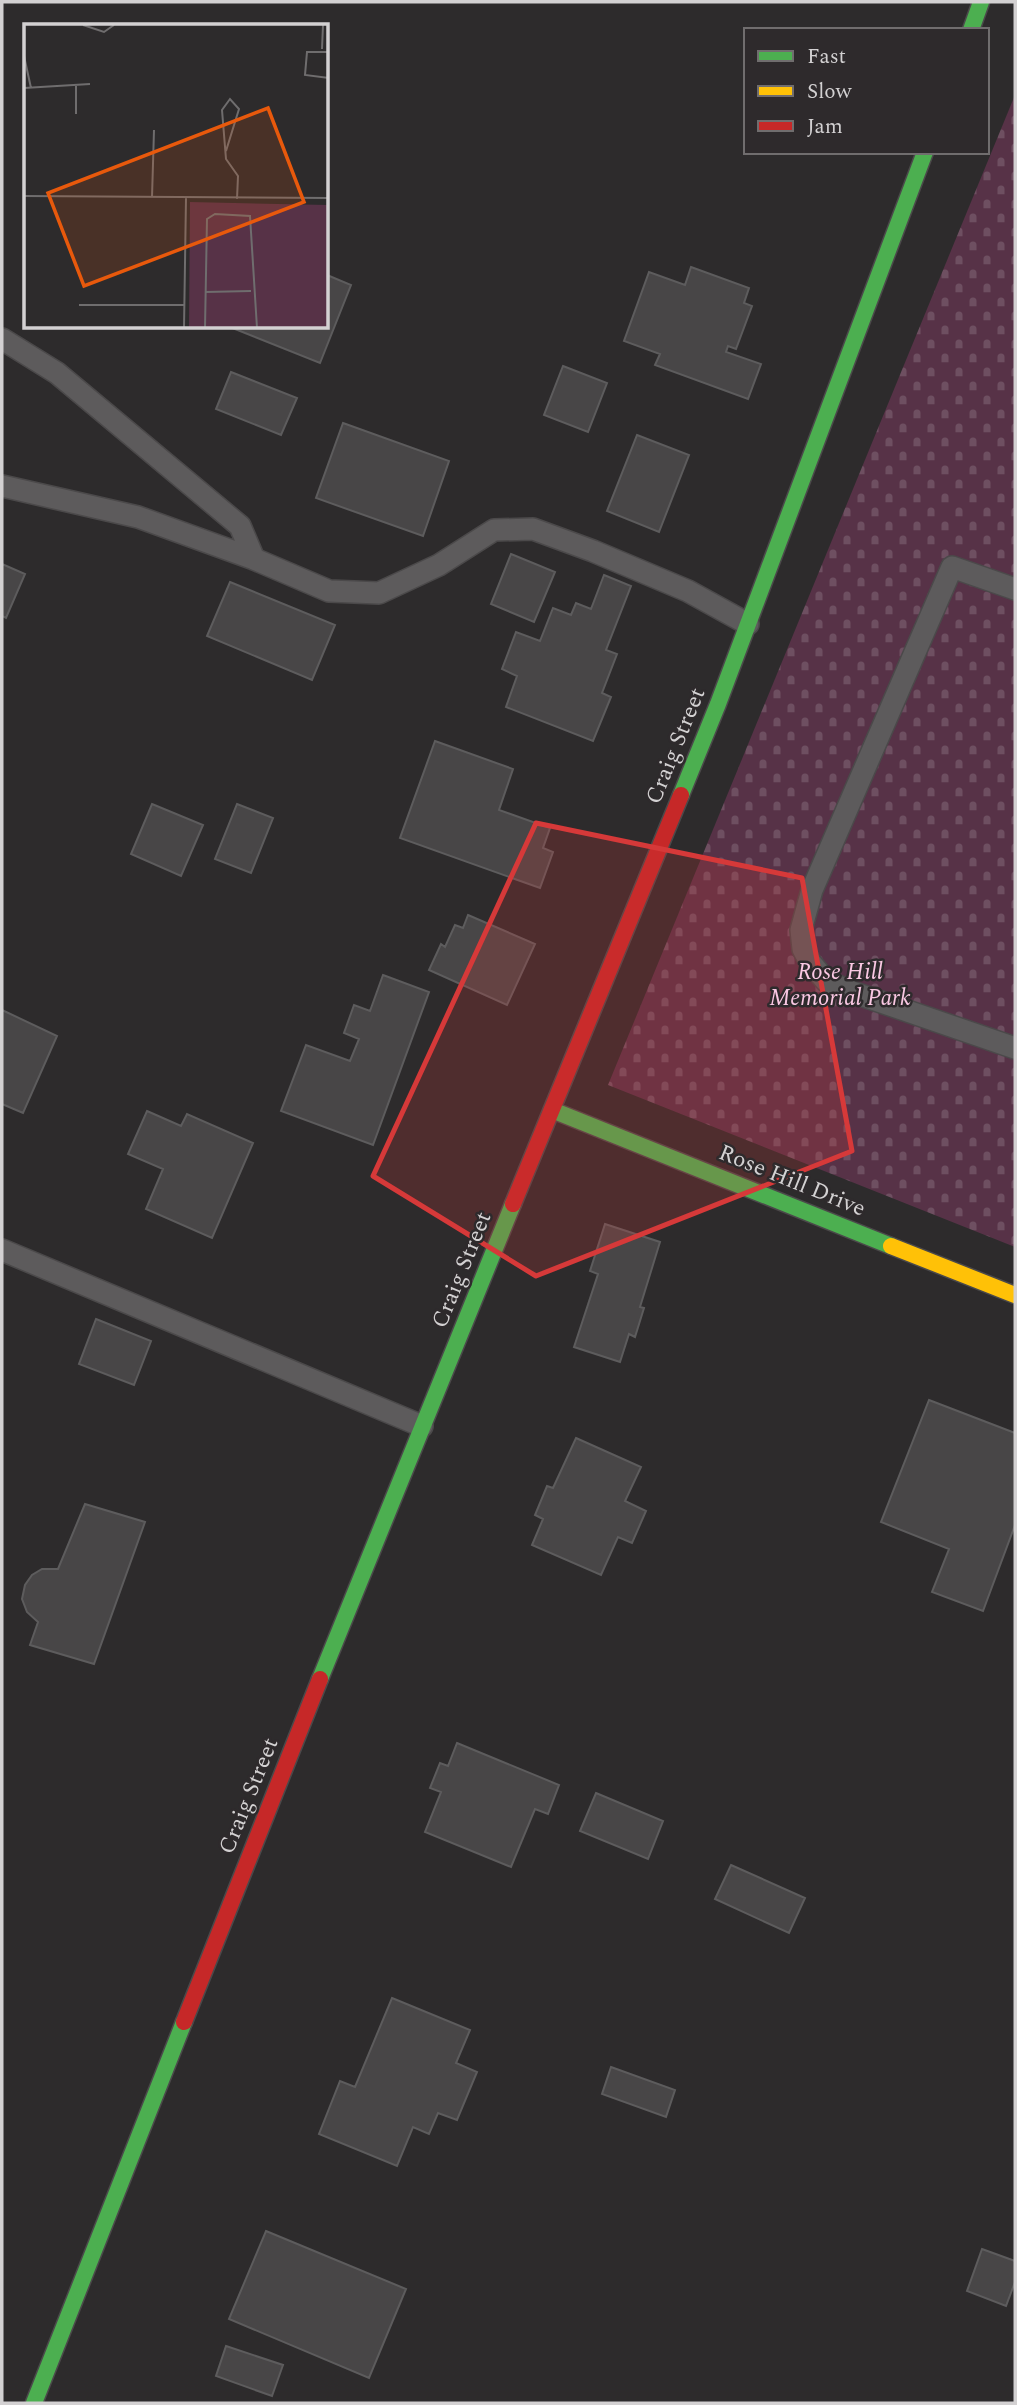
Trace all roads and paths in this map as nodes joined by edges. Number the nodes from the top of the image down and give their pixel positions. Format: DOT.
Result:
graph roads {
  1 [pos="981,2"];
  2 [pos="972,28"];
  3 [pos="924,154"];
  4 [pos="2,339"];
  5 [pos="2,486"];
  6 [pos="254,559"];
  7 [pos="1015,589"];
  8 [pos="748,624"];
  9 [pos="1015,1048"];
  10 [pos="552,1110"];
  11 [pos="2,1250"];
  12 [pos="1015,1295"];
  13 [pos="422,1426"];
  14 [pos="34,2403"];
  1 -- 2 [label="street"];
  3 -- 8 [label="street, Craig Street"];
  4 -- 6 [label="lane"];
  5 -- 6 [label="lane"];
  6 -- 8 [label="lane"];
  7 -- 9 [label="lane"];
  8 -- 10 [label="street, Craig Street"];
  10 -- 12 [label="street, Rose Hill Drive"];
  10 -- 13 [label="street, Craig Street"];
  11 -- 13 [label="lane"];
  13 -- 14 [label="street, Craig Street"];
}
